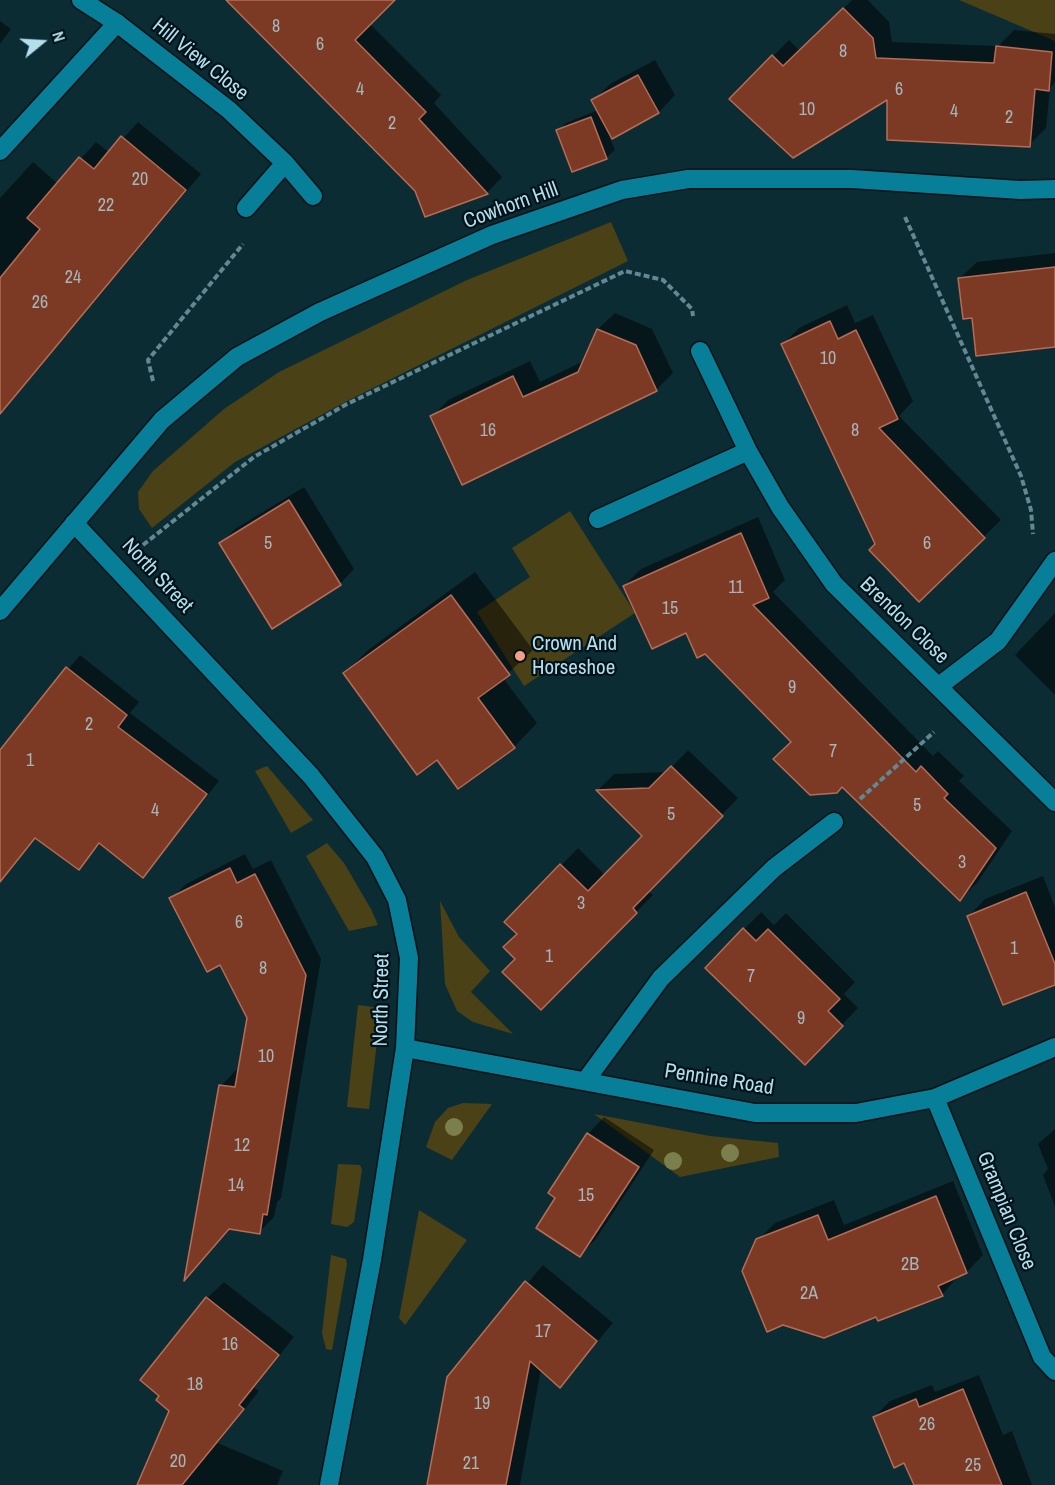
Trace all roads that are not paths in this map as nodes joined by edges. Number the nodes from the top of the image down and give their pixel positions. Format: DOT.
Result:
graph roads {
  1 [pos="81,0"];
  2 [pos="117,23"];
  3 [pos="0,151"];
  4 [pos="285,163"];
  5 [pos="1055,189"];
  6 [pos="313,196"];
  7 [pos="251,201"];
  8 [pos="700,351"];
  9 [pos="748,451"];
  10 [pos="598,519"];
  11 [pos="74,523"];
  12 [pos="1055,561"];
  13 [pos="0,611"];
  14 [pos="939,686"];
  15 [pos="1055,802"];
  16 [pos="834,822"];
  17 [pos="1055,1047"];
  18 [pos="405,1048"];
  19 [pos="586,1080"];
  20 [pos="935,1098"];
  21 [pos="1055,1371"];
  22 [pos="329,1485"];
  1 -- 2 [label="street, Hill View Close"];
  2 -- 3 [label="street"];
  2 -- 4 [label="street, Hill View Close"];
  4 -- 6 [label="street, Hill View Close"];
  4 -- 7 [label="street"];
  5 -- 11 [label="street, Cowhorn Hill"];
  8 -- 9 [label="street, Brendon Close"];
  9 -- 10 [label="street"];
  9 -- 14 [label="street, Brendon Close"];
  11 -- 13 [label="street, Cowhorn Hill"];
  11 -- 18 [label="street, North Street"];
  12 -- 14 [label="street"];
  14 -- 15 [label="street, Brendon Close"];
  16 -- 19 [label="street"];
  17 -- 20 [label="street, Pennine Road"];
  18 -- 19 [label="street, Pennine Road"];
  18 -- 22 [label="street, North Street"];
  19 -- 20 [label="street, Pennine Road"];
  20 -- 21 [label="street, Grampian Close"];
}
